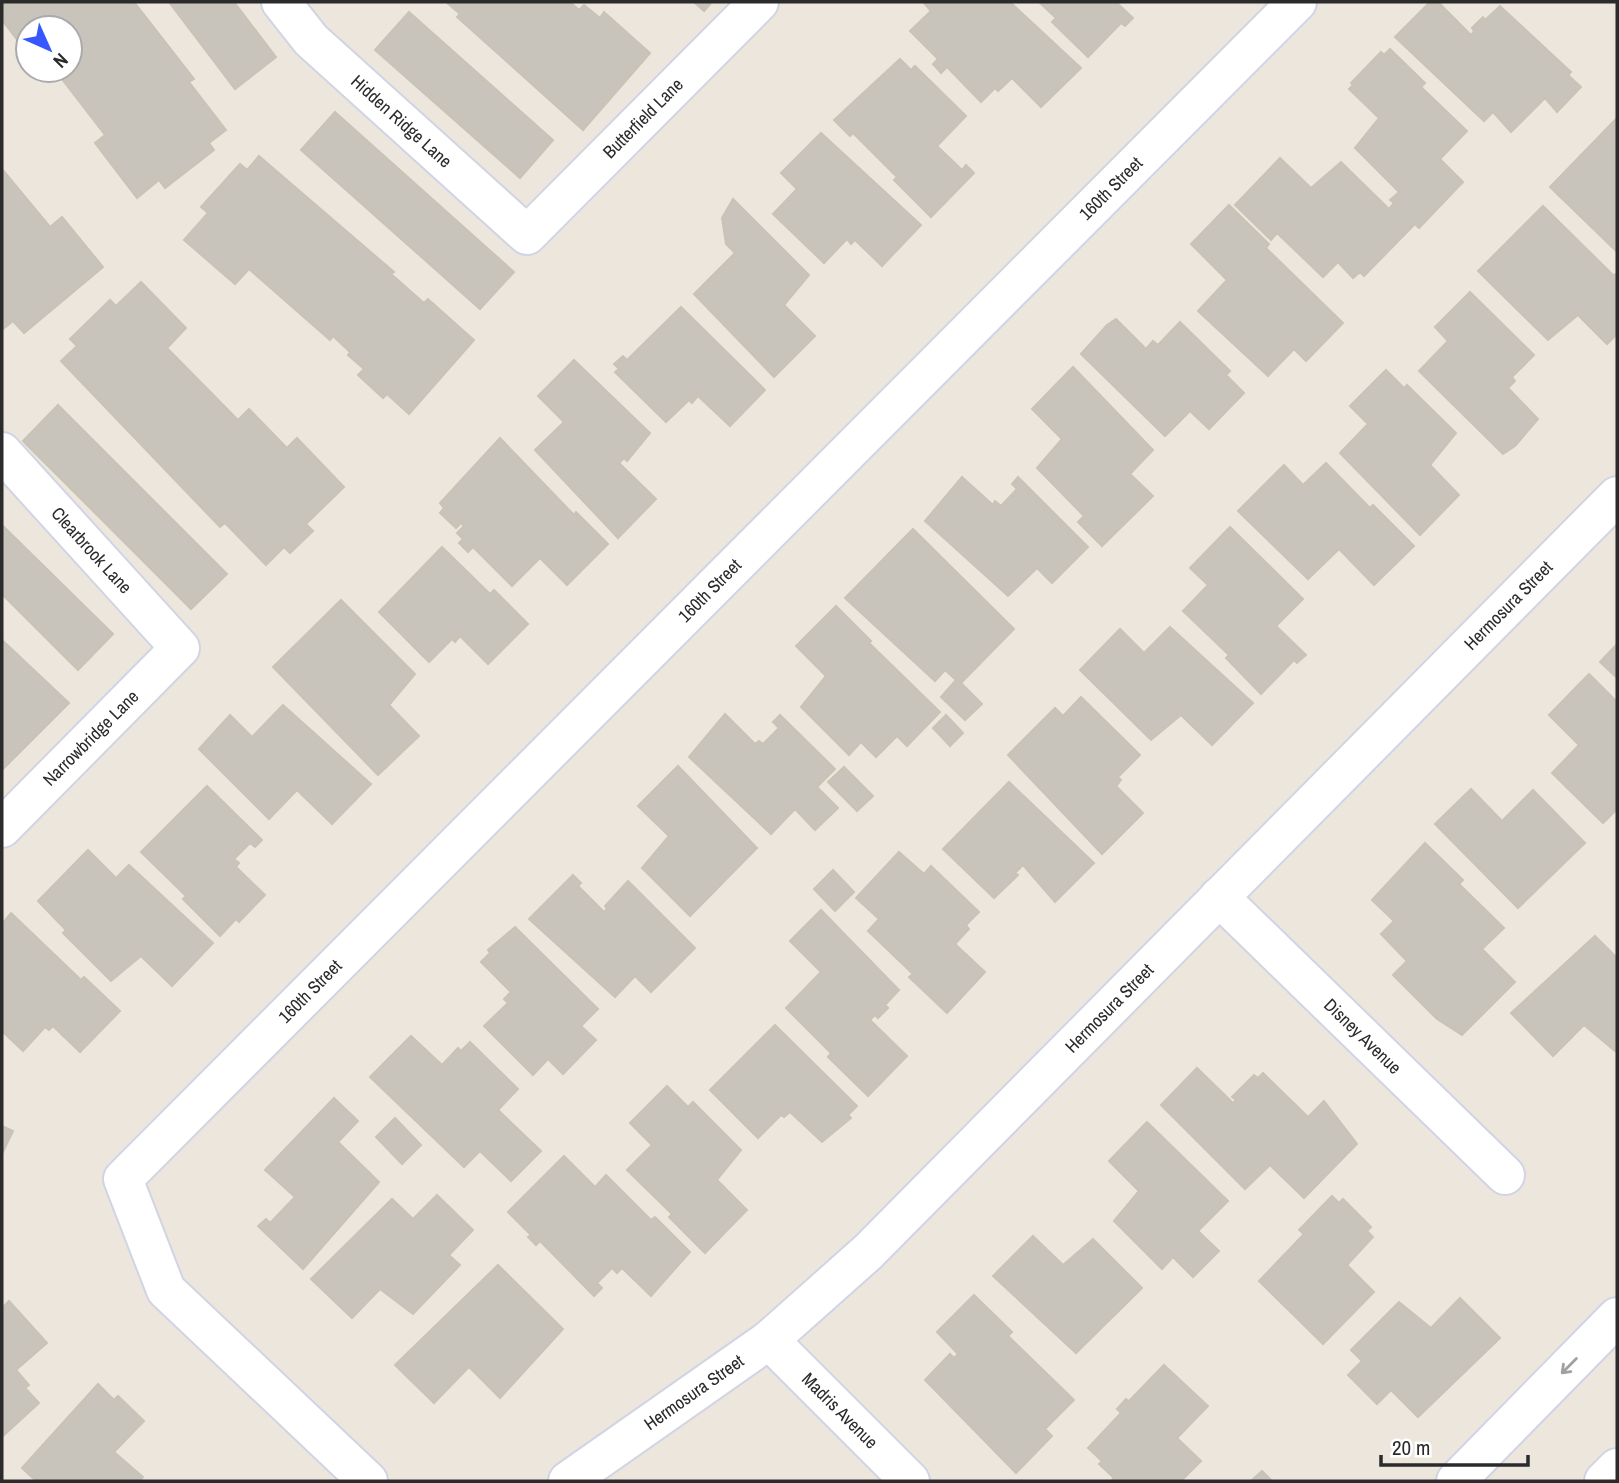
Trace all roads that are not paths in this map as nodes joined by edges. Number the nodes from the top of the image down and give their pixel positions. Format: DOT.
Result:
graph roads {
  1 [pos="281,2"];
  2 [pos="759,2"];
  3 [pos="1297,2"];
  4 [pos="527,235"];
  5 [pos="2,452"];
  6 [pos="1617,496"];
  7 [pos="180,648"];
  8 [pos="2,828"];
  9 [pos="1219,897"];
  10 [pos="1506,1175"];
  11 [pos="1617,1317"];
  12 [pos="769,1340"];
  13 [pos="1617,1468"];
  14 [pos="368,1481"];
  15 [pos="568,1481"];
  16 [pos="910,1481"];
  17 [pos="1456,1481"];
  18 [pos="1604,1481"];
  1 -- 4 [label="street, Hidden Ridge Lane"];
  2 -- 4 [label="street, Butterfield Lane"];
  3 -- 14 [label="street, 160th Street"];
  5 -- 7 [label="street, Clearbrook Lane"];
  6 -- 9 [label="street, Hermosura Street"];
  7 -- 8 [label="street, Narrowbridge Lane"];
  9 -- 10 [label="street, Disney Avenue"];
  9 -- 12 [label="street, Hermosura Street"];
  11 -- 17 [label="street, one-way"];
  12 -- 15 [label="street, Hermosura Street"];
  12 -- 16 [label="street, Madris Avenue"];
  13 -- 18 [label="street"];
}
